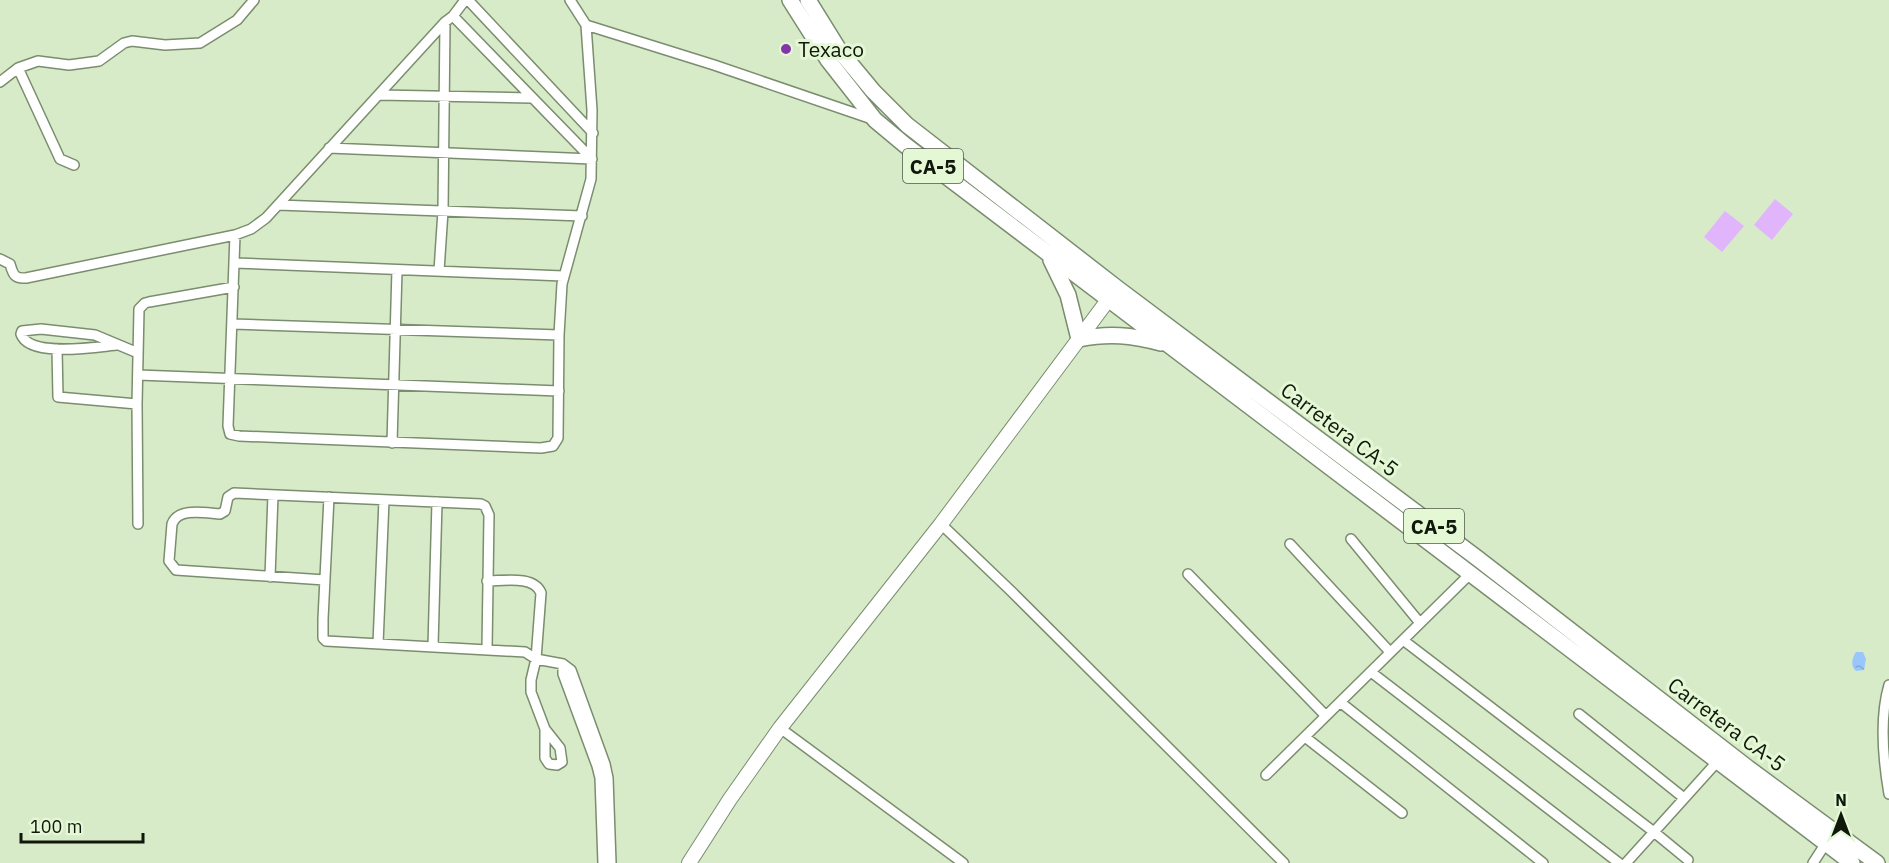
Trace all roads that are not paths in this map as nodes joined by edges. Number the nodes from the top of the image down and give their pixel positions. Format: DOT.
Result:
graph roads {
  1 [pos="254,0"];
  2 [pos="448,0"];
  3 [pos="467,0"];
  4 [pos="570,0"];
  5 [pos="790,0"];
  6 [pos="808,0"];
  7 [pos="455,12"];
  8 [pos="445,22"];
  9 [pos="586,25"];
  10 [pos="18,68"];
  11 [pos="0,82"];
  12 [pos="379,95"];
  13 [pos="445,96"];
  14 [pos="531,98"];
  15 [pos="876,120"];
  16 [pos="593,133"];
  17 [pos="329,148"];
  18 [pos="443,152"];
  19 [pos="592,159"];
  20 [pos="74,165"];
  21 [pos="278,205"];
  22 [pos="443,211"];
  23 [pos="582,216"];
  24 [pos="235,235"];
  25 [pos="1046,253"];
  26 [pos="0,259"];
  27 [pos="235,263"];
  28 [pos="397,270"];
  29 [pos="439,271"];
  30 [pos="563,276"];
  31 [pos="234,287"];
  32 [pos="1113,294"];
  33 [pos="233,324"];
  34 [pos="396,330"];
  35 [pos="559,335"];
  36 [pos="1079,339"];
  37 [pos="116,345"];
  38 [pos="1168,345"];
  39 [pos="57,350"];
  40 [pos="138,352"];
  41 [pos="138,375"];
  42 [pos="230,379"];
  43 [pos="394,386"];
  44 [pos="559,391"];
  45 [pos="137,404"];
  46 [pos="392,443"];
  47 [pos="273,495"];
  48 [pos="329,497"];
  49 [pos="384,500"];
  50 [pos="437,502"];
  51 [pos="138,524"];
  52 [pos="940,524"];
  53 [pos="1350,539"];
  54 [pos="1290,544"];
  55 [pos="1471,573"];
  56 [pos="1188,574"];
  57 [pos="270,578"];
  58 [pos="325,580"];
  59 [pos="487,580"];
  60 [pos="1420,623"];
  61 [pos="1403,640"];
  62 [pos="378,644"];
  63 [pos="433,646"];
  64 [pos="488,649"];
  65 [pos="1390,652"];
  66 [pos="536,659"];
  67 [pos="563,664"];
  68 [pos="1371,672"];
  69 [pos="1889,685"];
  70 [pos="1340,702"];
  71 [pos="1579,714"];
  72 [pos="1326,716"];
  73 [pos="1662,720"];
  74 [pos="780,728"];
  75 [pos="545,729"];
  76 [pos="1305,737"];
  77 [pos="1717,762"];
  78 [pos="1748,768"];
  79 [pos="1266,775"];
  80 [pos="1889,794"];
  81 [pos="1684,798"];
  82 [pos="1402,813"];
  83 [pos="1654,832"];
  84 [pos="1826,843"];
  85 [pos="1688,860"];
  86 [pos="603,863"];
  87 [pos="611,863"];
  88 [pos="689,863"];
  89 [pos="963,863"];
  90 [pos="1284,863"];
  91 [pos="1543,863"];
  92 [pos="1619,863"];
  93 [pos="1626,863"];
  94 [pos="1813,863"];
  95 [pos="1852,863"];
  96 [pos="1877,863"];
  1 -- 10 [label="street"];
  2 -- 7 [label="street"];
  3 -- 7 [label="street"];
  3 -- 16 [label="street"];
  4 -- 9 [label="street"];
  5 -- 15 [label="highway, Carretera CA-5 / CA-5"];
  6 -- 32 [label="highway, Carretera CA-5 / CA-5"];
  7 -- 8 [label="street"];
  7 -- 14 [label="street"];
  8 -- 12 [label="street"];
  8 -- 13 [label="street"];
  9 -- 15 [label="street"];
  9 -- 16 [label="street"];
  10 -- 11 [label="street"];
  10 -- 20 [label="street"];
  12 -- 13 [label="street"];
  12 -- 17 [label="street"];
  13 -- 14 [label="street"];
  13 -- 18 [label="street"];
  14 -- 19 [label="street"];
  15 -- 25 [label="highway, Carretera CA-5 / CA-5"];
  16 -- 19 [label="street"];
  17 -- 18 [label="street"];
  17 -- 21 [label="street"];
  18 -- 19 [label="street"];
  18 -- 22 [label="street"];
  19 -- 23 [label="street"];
  21 -- 22 [label="street"];
  21 -- 24 [label="street"];
  22 -- 23 [label="street"];
  22 -- 29 [label="street"];
  23 -- 30 [label="street"];
  24 -- 26 [label="street"];
  24 -- 27 [label="street"];
  25 -- 32 [label="highway, Carretera CA-5 / CA-5"];
  25 -- 36 [label="highway"];
  27 -- 28 [label="street"];
  27 -- 31 [label="street"];
  28 -- 29 [label="street"];
  28 -- 34 [label="street"];
  29 -- 30 [label="street"];
  30 -- 35 [label="street"];
  31 -- 33 [label="street"];
  31 -- 40 [label="street"];
  32 -- 36 [label="main road"];
  32 -- 38 [label="highway, Carretera CA-5 / CA-5"];
  32 -- 78 [label="highway, Carretera CA-5 / CA-5"];
  33 -- 34 [label="street"];
  33 -- 42 [label="street"];
  34 -- 35 [label="street"];
  34 -- 43 [label="street"];
  35 -- 44 [label="street"];
  36 -- 38 [label="highway"];
  36 -- 52 [label="main road"];
  37 -- 39 [label="street"];
  37 -- 39 [label="street"];
  37 -- 40 [label="street"];
  38 -- 55 [label="highway, Carretera CA-5 / CA-5"];
  39 -- 45 [label="street"];
  40 -- 41 [label="street"];
  41 -- 42 [label="street"];
  41 -- 45 [label="street"];
  42 -- 43 [label="street"];
  42 -- 46 [label="street"];
  43 -- 44 [label="street"];
  43 -- 46 [label="street"];
  44 -- 46 [label="street"];
  45 -- 51 [label="street"];
  47 -- 48 [label="street"];
  47 -- 57 [label="street"];
  47 -- 57 [label="street"];
  48 -- 49 [label="street"];
  48 -- 58 [label="street"];
  49 -- 50 [label="street"];
  49 -- 62 [label="street"];
  50 -- 59 [label="street"];
  50 -- 63 [label="street"];
  52 -- 74 [label="main road"];
  52 -- 90 [label="street"];
  53 -- 60 [label="street"];
  54 -- 65 [label="street"];
  55 -- 60 [label="street"];
  55 -- 73 [label="highway, Carretera CA-5 / CA-5"];
  56 -- 72 [label="street"];
  57 -- 58 [label="street"];
  58 -- 62 [label="street"];
  59 -- 64 [label="street"];
  59 -- 66 [label="street"];
  60 -- 61 [label="street"];
  61 -- 65 [label="street"];
  61 -- 83 [label="street"];
  62 -- 63 [label="street"];
  63 -- 64 [label="street"];
  64 -- 66 [label="street"];
  65 -- 68 [label="street"];
  66 -- 67 [label="street"];
  66 -- 75 [label="street"];
  67 -- 86 [label="street"];
  67 -- 87 [label="street"];
  68 -- 70 [label="street"];
  68 -- 92 [label="street"];
  69 -- 80 [label="street"];
  70 -- 72 [label="street"];
  70 -- 91 [label="street"];
  71 -- 81 [label="street"];
  72 -- 76 [label="street"];
  73 -- 77 [label="highway, Carretera CA-5 / CA-5"];
  73 -- 78 [label="highway"];
  74 -- 88 [label="main road"];
  74 -- 89 [label="street"];
  76 -- 79 [label="street"];
  76 -- 82 [label="street"];
  77 -- 81 [label="street"];
  77 -- 84 [label="highway, Carretera CA-5 / CA-5"];
  78 -- 96 [label="highway, Carretera CA-5 / CA-5"];
  81 -- 83 [label="street"];
  83 -- 85 [label="street"];
  83 -- 93 [label="street"];
  84 -- 94 [label="street"];
  84 -- 95 [label="highway, Carretera CA-5 / CA-5"];
}
